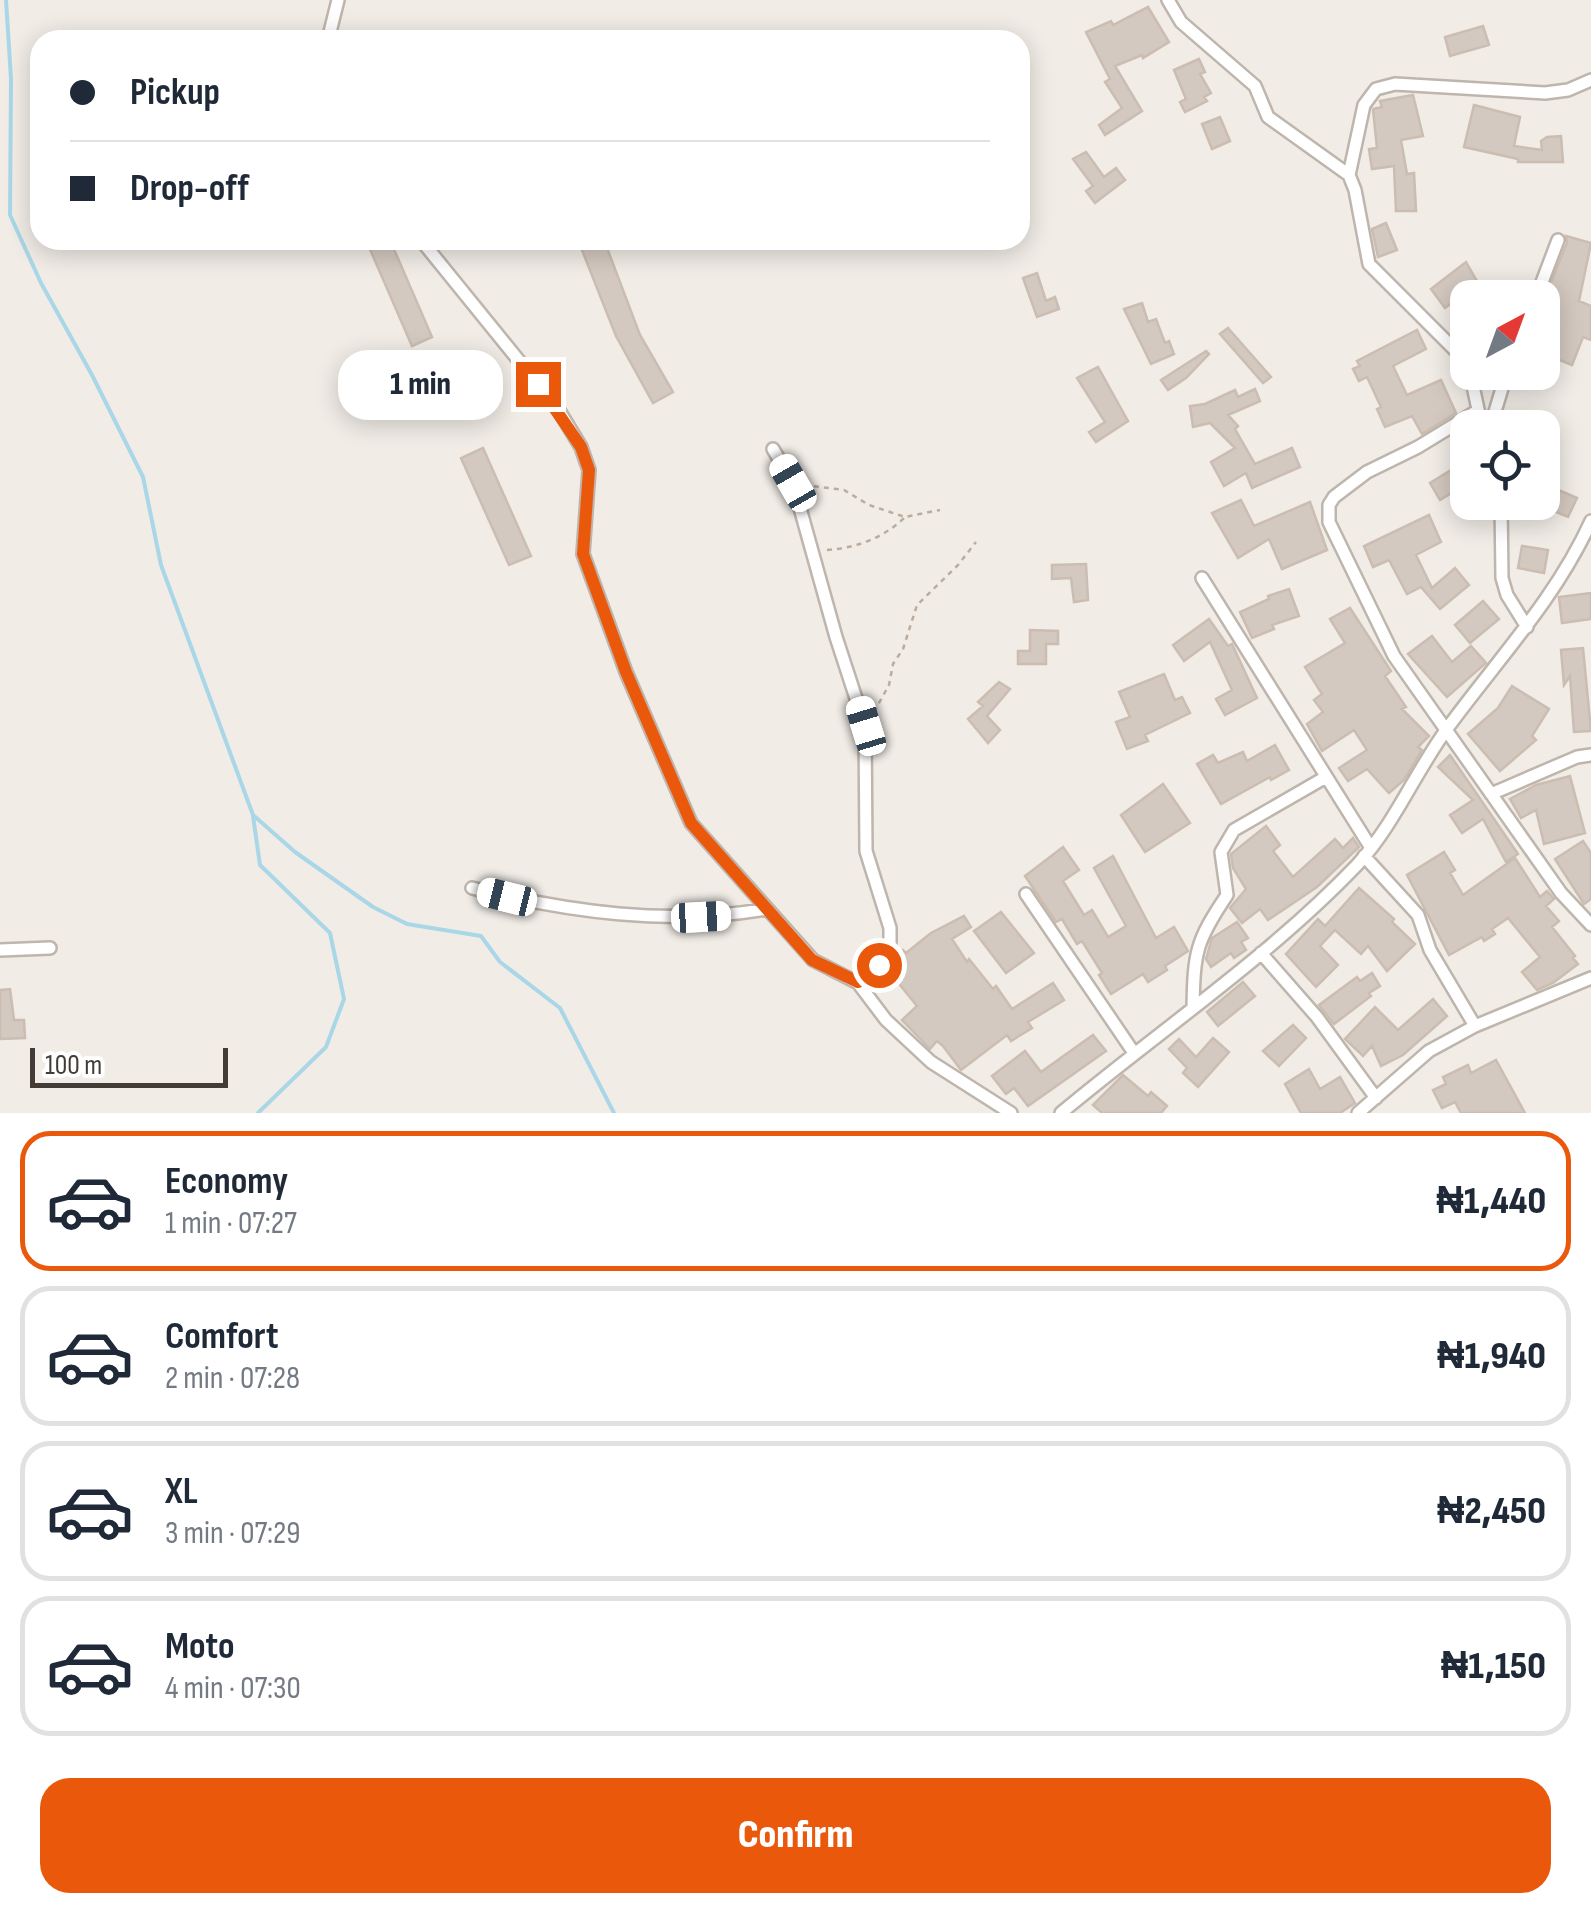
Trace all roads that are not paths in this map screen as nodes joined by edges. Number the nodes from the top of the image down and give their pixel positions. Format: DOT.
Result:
graph roads {
  1 [pos="338,0"];
  2 [pos="1168,0"];
  3 [pos="330,30"];
  4 [pos="1591,80"];
  5 [pos="1349,175"];
  6 [pos="1558,240"];
  7 [pos="429,250"];
  8 [pos="1543,280"];
  9 [pos="1450,345"];
  10 [pos="1450,428"];
  11 [pos="773,448"];
  12 [pos="1500,520"];
  13 [pos="1591,521"];
  14 [pos="1587,537"];
  15 [pos="1202,578"];
  16 [pos="1527,628"];
  17 [pos="1447,728"];
  18 [pos="1591,754"];
  19 [pos="1326,777"];
  20 [pos="1491,794"];
  21 [pos="1367,852"];
  22 [pos="472,888"];
  23 [pos="1026,894"];
  24 [pos="768,908"];
  25 [pos="1591,924"];
  26 [pos="50,948"];
  27 [pos="0,950"];
  28 [pos="1261,953"];
  29 [pos="1591,978"];
  30 [pos="858,982"];
  31 [pos="1193,1008"];
  32 [pos="1476,1026"];
  33 [pos="1134,1054"];
  34 [pos="1376,1098"];
  35 [pos="1011,1113"];
  36 [pos="1060,1113"];
  37 [pos="1358,1113"];
  1 -- 3 [label="street"];
  2 -- 5 [label="street"];
  4 -- 5 [label="street"];
  5 -- 9 [label="street"];
  6 -- 8 [label="street"];
  7 -- 24 [label="street"];
  10 -- 17 [label="street"];
  11 -- 30 [label="street"];
  12 -- 16 [label="street"];
  13 -- 14 [label="street"];
  14 -- 16 [label="street"];
  15 -- 19 [label="street"];
  16 -- 17 [label="street"];
  17 -- 20 [label="street"];
  17 -- 21 [label="street"];
  18 -- 20 [label="street"];
  19 -- 21 [label="street"];
  19 -- 31 [label="street"];
  20 -- 25 [label="street"];
  21 -- 28 [label="street"];
  21 -- 32 [label="street"];
  22 -- 24 [label="street"];
  23 -- 33 [label="street"];
  24 -- 30 [label="street"];
  26 -- 27 [label="street"];
  28 -- 31 [label="street"];
  28 -- 34 [label="street"];
  29 -- 32 [label="street"];
  30 -- 35 [label="street"];
  31 -- 33 [label="street"];
  32 -- 34 [label="street"];
  33 -- 36 [label="street"];
  34 -- 37 [label="street"];
}
